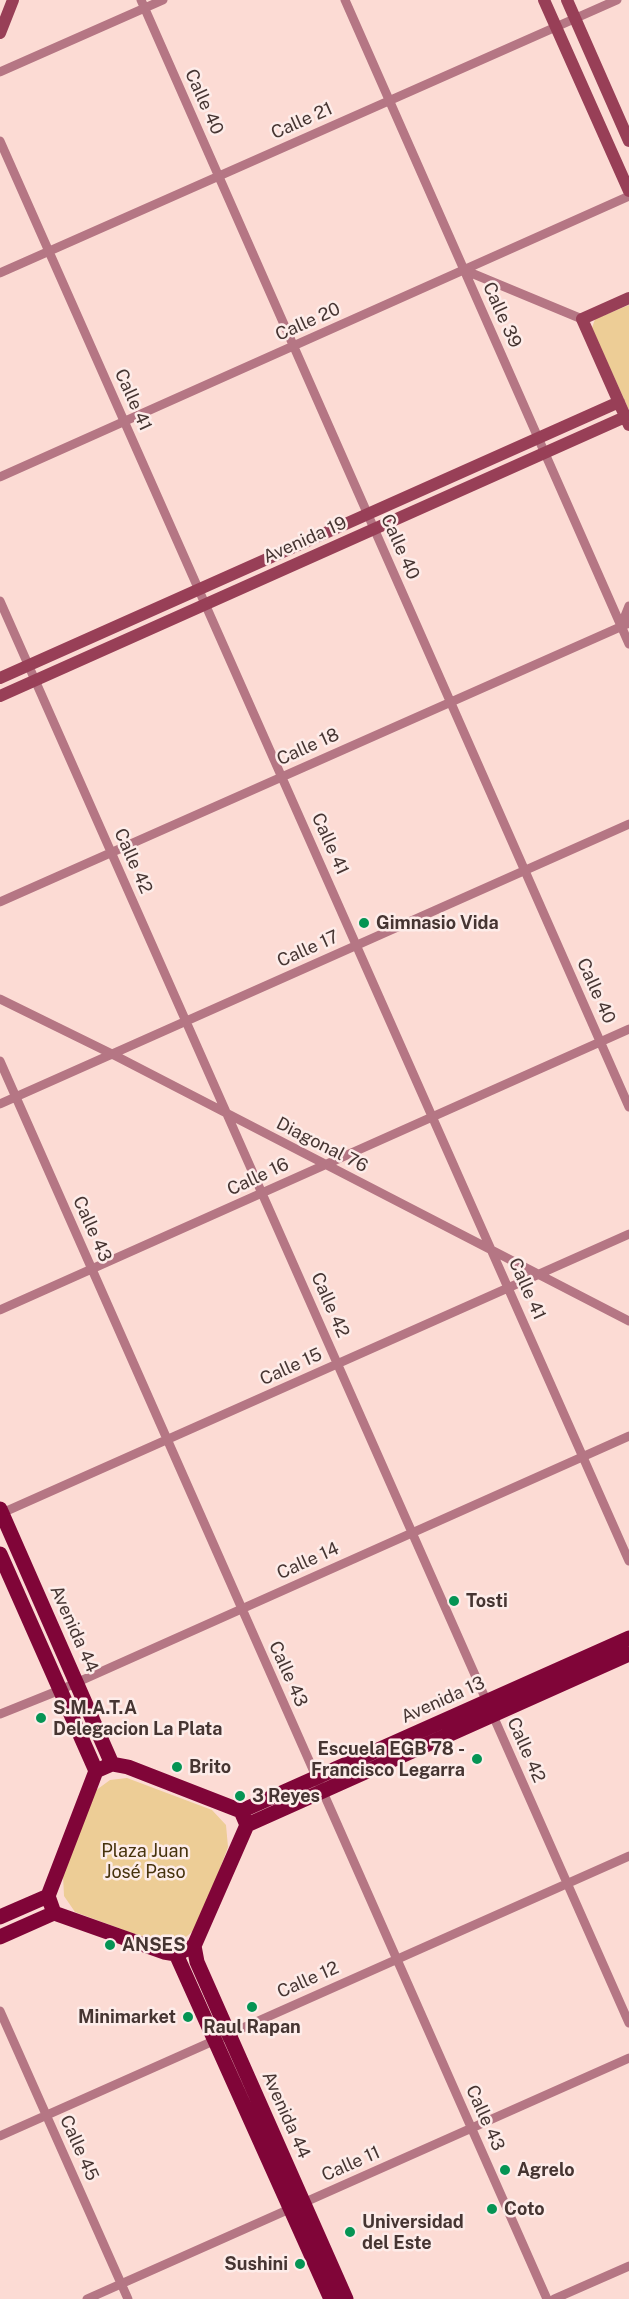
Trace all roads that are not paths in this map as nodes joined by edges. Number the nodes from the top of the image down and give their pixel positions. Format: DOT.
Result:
graph roads {
  1 [pos="13,0"];
  2 [pos="163,0"];
  3 [pos="345,0"];
  4 [pos="544,0"];
  5 [pos="567,0"];
  6 [pos="617,0"];
  7 [pos="143,4"];
  8 [pos="575,19"];
  9 [pos="556,27"];
  10 [pos="0,33"];
  11 [pos="0,72"];
  12 [pos="389,101"];
  13 [pos="0,141"];
  14 [pos="629,141"];
  15 [pos="219,176"];
  16 [pos="629,191"];
  17 [pos="629,196"];
  18 [pos="49,251"];
  19 [pos="464,270"];
  20 [pos="0,273"];
  21 [pos="629,298"];
  22 [pos="582,319"];
  23 [pos="293,346"];
  24 [pos="619,402"];
  25 [pos="124,421"];
  26 [pos="627,421"];
  27 [pos="538,438"];
  28 [pos="545,453"];
  29 [pos="0,477"];
  30 [pos="368,514"];
  31 [pos="374,529"];
  32 [pos="199,589"];
  33 [pos="0,601"];
  34 [pos="206,605"];
  35 [pos="629,606"];
  36 [pos="625,625"];
  37 [pos="629,644"];
  38 [pos="28,665"];
  39 [pos="0,678"];
  40 [pos="35,681"];
  41 [pos="0,696"];
  42 [pos="450,702"];
  43 [pos="282,777"];
  44 [pos="629,824"];
  45 [pos="111,852"];
  46 [pos="525,871"];
  47 [pos="0,902"];
  48 [pos="356,945"];
  49 [pos="0,999"];
  50 [pos="186,1021"];
  51 [pos="629,1029"];
  52 [pos="600,1042"];
  53 [pos="112,1054"];
  54 [pos="0,1061"];
  55 [pos="16,1097"];
  56 [pos="0,1104"];
  57 [pos="629,1107"];
  58 [pos="228,1115"];
  59 [pos="433,1117"];
  60 [pos="324,1164"];
  61 [pos="262,1193"];
  62 [pos="629,1234"];
  63 [pos="491,1249"];
  64 [pos="92,1269"];
  65 [pos="538,1274"];
  66 [pos="508,1288"];
  67 [pos="0,1310"];
  68 [pos="629,1321"];
  69 [pos="338,1364"];
  70 [pos="629,1436"];
  71 [pos="167,1440"];
  72 [pos="583,1456"];
  73 [pos="1,1513"];
  74 [pos="413,1533"];
  75 [pos="0,1554"];
  76 [pos="629,1561"];
  77 [pos="242,1609"];
  78 [pos="629,1638"];
  79 [pos="629,1654"];
  80 [pos="76,1683"];
  81 [pos="60,1690"];
  82 [pos="490,1708"];
  83 [pos="0,1714"];
  84 [pos="112,1764"];
  85 [pos="96,1771"];
  86 [pos="320,1784"];
  87 [pos="244,1818"];
  88 [pos="629,1856"];
  89 [pos="567,1884"];
  90 [pos="48,1896"];
  91 [pos="54,1913"];
  92 [pos="0,1917"];
  93 [pos="0,1937"];
  94 [pos="194,1946"];
  95 [pos="176,1954"];
  96 [pos="397,1959"];
  97 [pos="0,2011"];
  98 [pos="629,2023"];
  99 [pos="222,2036"];
  100 [pos="629,2058"];
  101 [pos="46,2115"];
  102 [pos="472,2128"];
  103 [pos="0,2136"];
  104 [pos="297,2206"];
  105 [pos="629,2266"];
  106 [pos="121,2284"];
  107 [pos="87,2299"];
  108 [pos="128,2299"];
  109 [pos="331,2299"];
  110 [pos="346,2299"];
  111 [pos="548,2299"];
  112 [pos="554,2299"];
  1 -- 10 [label="main road"];
  2 -- 7 [label="street"];
  3 -- 12 [label="street, Calle 39"];
  4 -- 9 [label="main road"];
  5 -- 8 [label="main road"];
  6 -- 8 [label="street, Calle 21"];
  7 -- 11 [label="street"];
  7 -- 15 [label="street, Calle 40"];
  8 -- 9 [label="street, Calle 21"];
  8 -- 14 [label="main road"];
  9 -- 12 [label="street, Calle 21"];
  9 -- 16 [label="main road"];
  12 -- 15 [label="street, Calle 21"];
  12 -- 19 [label="street, Calle 39"];
  13 -- 18 [label="street, Calle 41"];
  15 -- 18 [label="street, Calle 21"];
  15 -- 23 [label="street, Calle 40"];
  17 -- 19 [label="street, Calle 20"];
  18 -- 20 [label="street, Calle 21"];
  18 -- 25 [label="street, Calle 41"];
  19 -- 22 [label="street"];
  19 -- 23 [label="street, Calle 20"];
  19 -- 27 [label="street, Calle 39"];
  21 -- 22 [label="main road"];
  22 -- 24 [label="main road"];
  23 -- 25 [label="street, Calle 20"];
  23 -- 30 [label="street, Calle 40"];
  24 -- 26 [label="main road"];
  24 -- 27 [label="main road, Avenida 19"];
  25 -- 29 [label="street, Calle 20"];
  25 -- 32 [label="street, Calle 41"];
  26 -- 28 [label="main road, Avenida 19"];
  27 -- 28 [label="street, Calle 39"];
  27 -- 30 [label="main road, Avenida 19"];
  28 -- 31 [label="main road, Avenida 19"];
  28 -- 36 [label="street, Calle 39"];
  30 -- 31 [label="street, Calle 40"];
  30 -- 32 [label="main road, Avenida 19"];
  31 -- 34 [label="main road, Avenida 19"];
  31 -- 42 [label="street, Calle 40"];
  32 -- 34 [label="street, Calle 41"];
  32 -- 38 [label="main road, Avenida 19"];
  33 -- 38 [label="street, Calle 42"];
  34 -- 40 [label="main road, Avenida 19"];
  34 -- 43 [label="street, Calle 41"];
  35 -- 36 [label="street"];
  36 -- 37 [label="street, Calle 39"];
  36 -- 42 [label="street, Calle 18"];
  38 -- 39 [label="main road, Avenida 19"];
  38 -- 40 [label="street, Calle 42"];
  40 -- 41 [label="main road, Avenida 19"];
  40 -- 45 [label="street, Calle 42"];
  42 -- 43 [label="street, Calle 18"];
  42 -- 46 [label="street, Calle 40"];
  43 -- 45 [label="street, Calle 18"];
  43 -- 48 [label="street, Calle 41"];
  44 -- 46 [label="street, Calle 17"];
  45 -- 47 [label="street, Calle 18"];
  45 -- 50 [label="street, Calle 42"];
  46 -- 48 [label="street, Calle 17"];
  46 -- 52 [label="street, Calle 40"];
  48 -- 50 [label="street, Calle 17"];
  48 -- 59 [label="street, Calle 41"];
  49 -- 53 [label="street, Diagonal 76"];
  50 -- 53 [label="street, Calle 17"];
  50 -- 58 [label="street, Calle 42"];
  51 -- 52 [label="street, Calle 16"];
  52 -- 57 [label="street, Calle 40"];
  52 -- 59 [label="street, Calle 16"];
  53 -- 55 [label="street, Calle 17"];
  53 -- 58 [label="street, Diagonal 76"];
  54 -- 55 [label="street, Calle 43"];
  55 -- 56 [label="street, Calle 17"];
  55 -- 64 [label="street, Calle 43"];
  58 -- 60 [label="street, Diagonal 76"];
  58 -- 61 [label="street, Calle 42"];
  59 -- 60 [label="street, Calle 16"];
  59 -- 63 [label="street, Calle 41"];
  60 -- 61 [label="street, Calle 16"];
  60 -- 63 [label="street, Diagonal 76"];
  61 -- 64 [label="street, Calle 16"];
  61 -- 69 [label="street, Calle 42"];
  62 -- 65 [label="street, Calle 15"];
  63 -- 65 [label="street, Diagonal 76"];
  63 -- 66 [label="street, Calle 41"];
  64 -- 67 [label="street, Calle 16"];
  64 -- 71 [label="street, Calle 43"];
  65 -- 66 [label="street, Calle 15"];
  65 -- 68 [label="street, Diagonal 76"];
  66 -- 69 [label="street, Calle 15"];
  66 -- 72 [label="street, Calle 41"];
  69 -- 71 [label="street, Calle 15"];
  69 -- 74 [label="street, Calle 42"];
  70 -- 72 [label="street, Calle 14"];
  71 -- 73 [label="street, Calle 15"];
  71 -- 77 [label="street, Calle 43"];
  72 -- 74 [label="street, Calle 14"];
  72 -- 76 [label="street, Calle 41"];
  73 -- 80 [label="main road, Avenida 44"];
  74 -- 77 [label="street, Calle 14"];
  74 -- 82 [label="street, Calle 42"];
  75 -- 81 [label="main road, Avenida 44"];
  77 -- 80 [label="street, Calle 14"];
  77 -- 86 [label="street, Calle 43"];
  78 -- 82 [label="main road, Avenida 13"];
  79 -- 82 [label="main road, Avenida 13"];
  80 -- 81 [label="street, Calle 14"];
  80 -- 84 [label="main road, Avenida 44"];
  81 -- 83 [label="street, Calle 14"];
  81 -- 85 [label="main road, Avenida 44"];
  82 -- 86 [label="main road, Avenida 13"];
  82 -- 89 [label="street, Calle 42"];
  84 -- 85 [label="main road"];
  84 -- 87 [label="main road"];
  85 -- 90 [label="main road"];
  86 -- 87 [label="main road, Avenida 13"];
  86 -- 96 [label="street, Calle 43"];
  87 -- 94 [label="main road"];
  88 -- 89 [label="street, Calle 12"];
  89 -- 96 [label="street, Calle 12"];
  89 -- 98 [label="street, Calle 42"];
  90 -- 91 [label="main road"];
  90 -- 92 [label="main road"];
  91 -- 93 [label="main road"];
  91 -- 95 [label="main road"];
  94 -- 95 [label="main road"];
  94 -- 99 [label="main road, Avenida 44"];
  95 -- 99 [label="main road, Avenida 44"];
  96 -- 99 [label="street, Calle 12"];
  96 -- 102 [label="street, Calle 43"];
  97 -- 101 [label="street, Calle 45"];
  99 -- 101 [label="street, Calle 12"];
  99 -- 104 [label="main road, Avenida 44"];
  100 -- 102 [label="street, Calle 11"];
  101 -- 103 [label="street, Calle 12"];
  101 -- 106 [label="street, Calle 45"];
  102 -- 104 [label="street, Calle 11"];
  102 -- 111 [label="street, Calle 43"];
  104 -- 106 [label="street, Calle 11"];
  104 -- 109 [label="main road, Avenida 44"];
  104 -- 110 [label="main road, Avenida 44"];
  105 -- 112 [label="street"];
  106 -- 107 [label="street, Calle 11"];
  106 -- 108 [label="street, Calle 45"];
}
